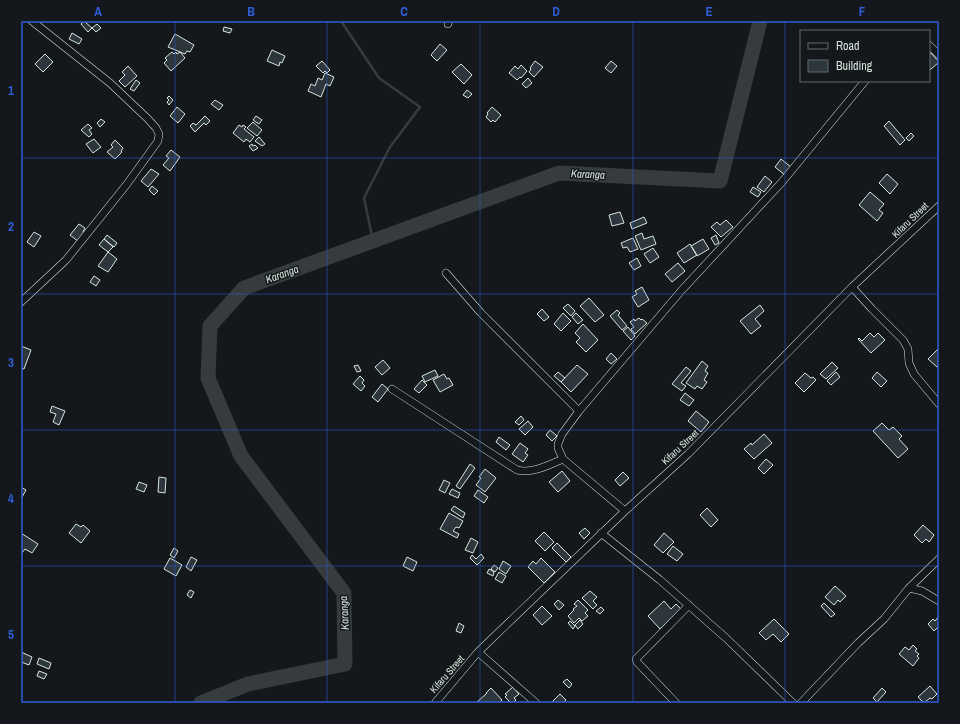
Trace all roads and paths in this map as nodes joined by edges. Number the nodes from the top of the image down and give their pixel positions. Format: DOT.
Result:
graph roads {
  1 [pos="32,21"];
  2 [pos="930,46"];
  3 [pos="939,55"];
  4 [pos="865,82"];
  5 [pos="939,206"];
  6 [pos="446,273"];
  7 [pos="852,287"];
  8 [pos="21,302"];
  9 [pos="392,389"];
  10 [pos="939,404"];
  11 [pos="579,411"];
  12 [pos="563,459"];
  13 [pos="625,511"];
  14 [pos="602,533"];
  15 [pos="939,559"];
  16 [pos="909,588"];
  17 [pos="939,601"];
  18 [pos="689,605"];
  19 [pos="478,652"];
  20 [pos="435,703"];
  21 [pos="536,703"];
  22 [pos="676,703"];
  23 [pos="793,703"];
  24 [pos="801,703"];
  1 -- 8 [label="street"];
  2 -- 3 [label="street"];
  4 -- 11 [label="street"];
  5 -- 7 [label="street, Kifaru Street"];
  6 -- 11 [label="street"];
  7 -- 10 [label="street"];
  7 -- 13 [label="street, Kifaru Street"];
  9 -- 12 [label="street"];
  11 -- 12 [label="street"];
  12 -- 13 [label="street"];
  13 -- 14 [label="street, Kifaru Street"];
  14 -- 18 [label="street"];
  14 -- 19 [label="street, Kifaru Street"];
  15 -- 16 [label="street"];
  16 -- 17 [label="street"];
  16 -- 24 [label="street"];
  18 -- 22 [label="street"];
  18 -- 23 [label="street"];
  19 -- 20 [label="street, Kifaru Street"];
  19 -- 21 [label="street"];
}
